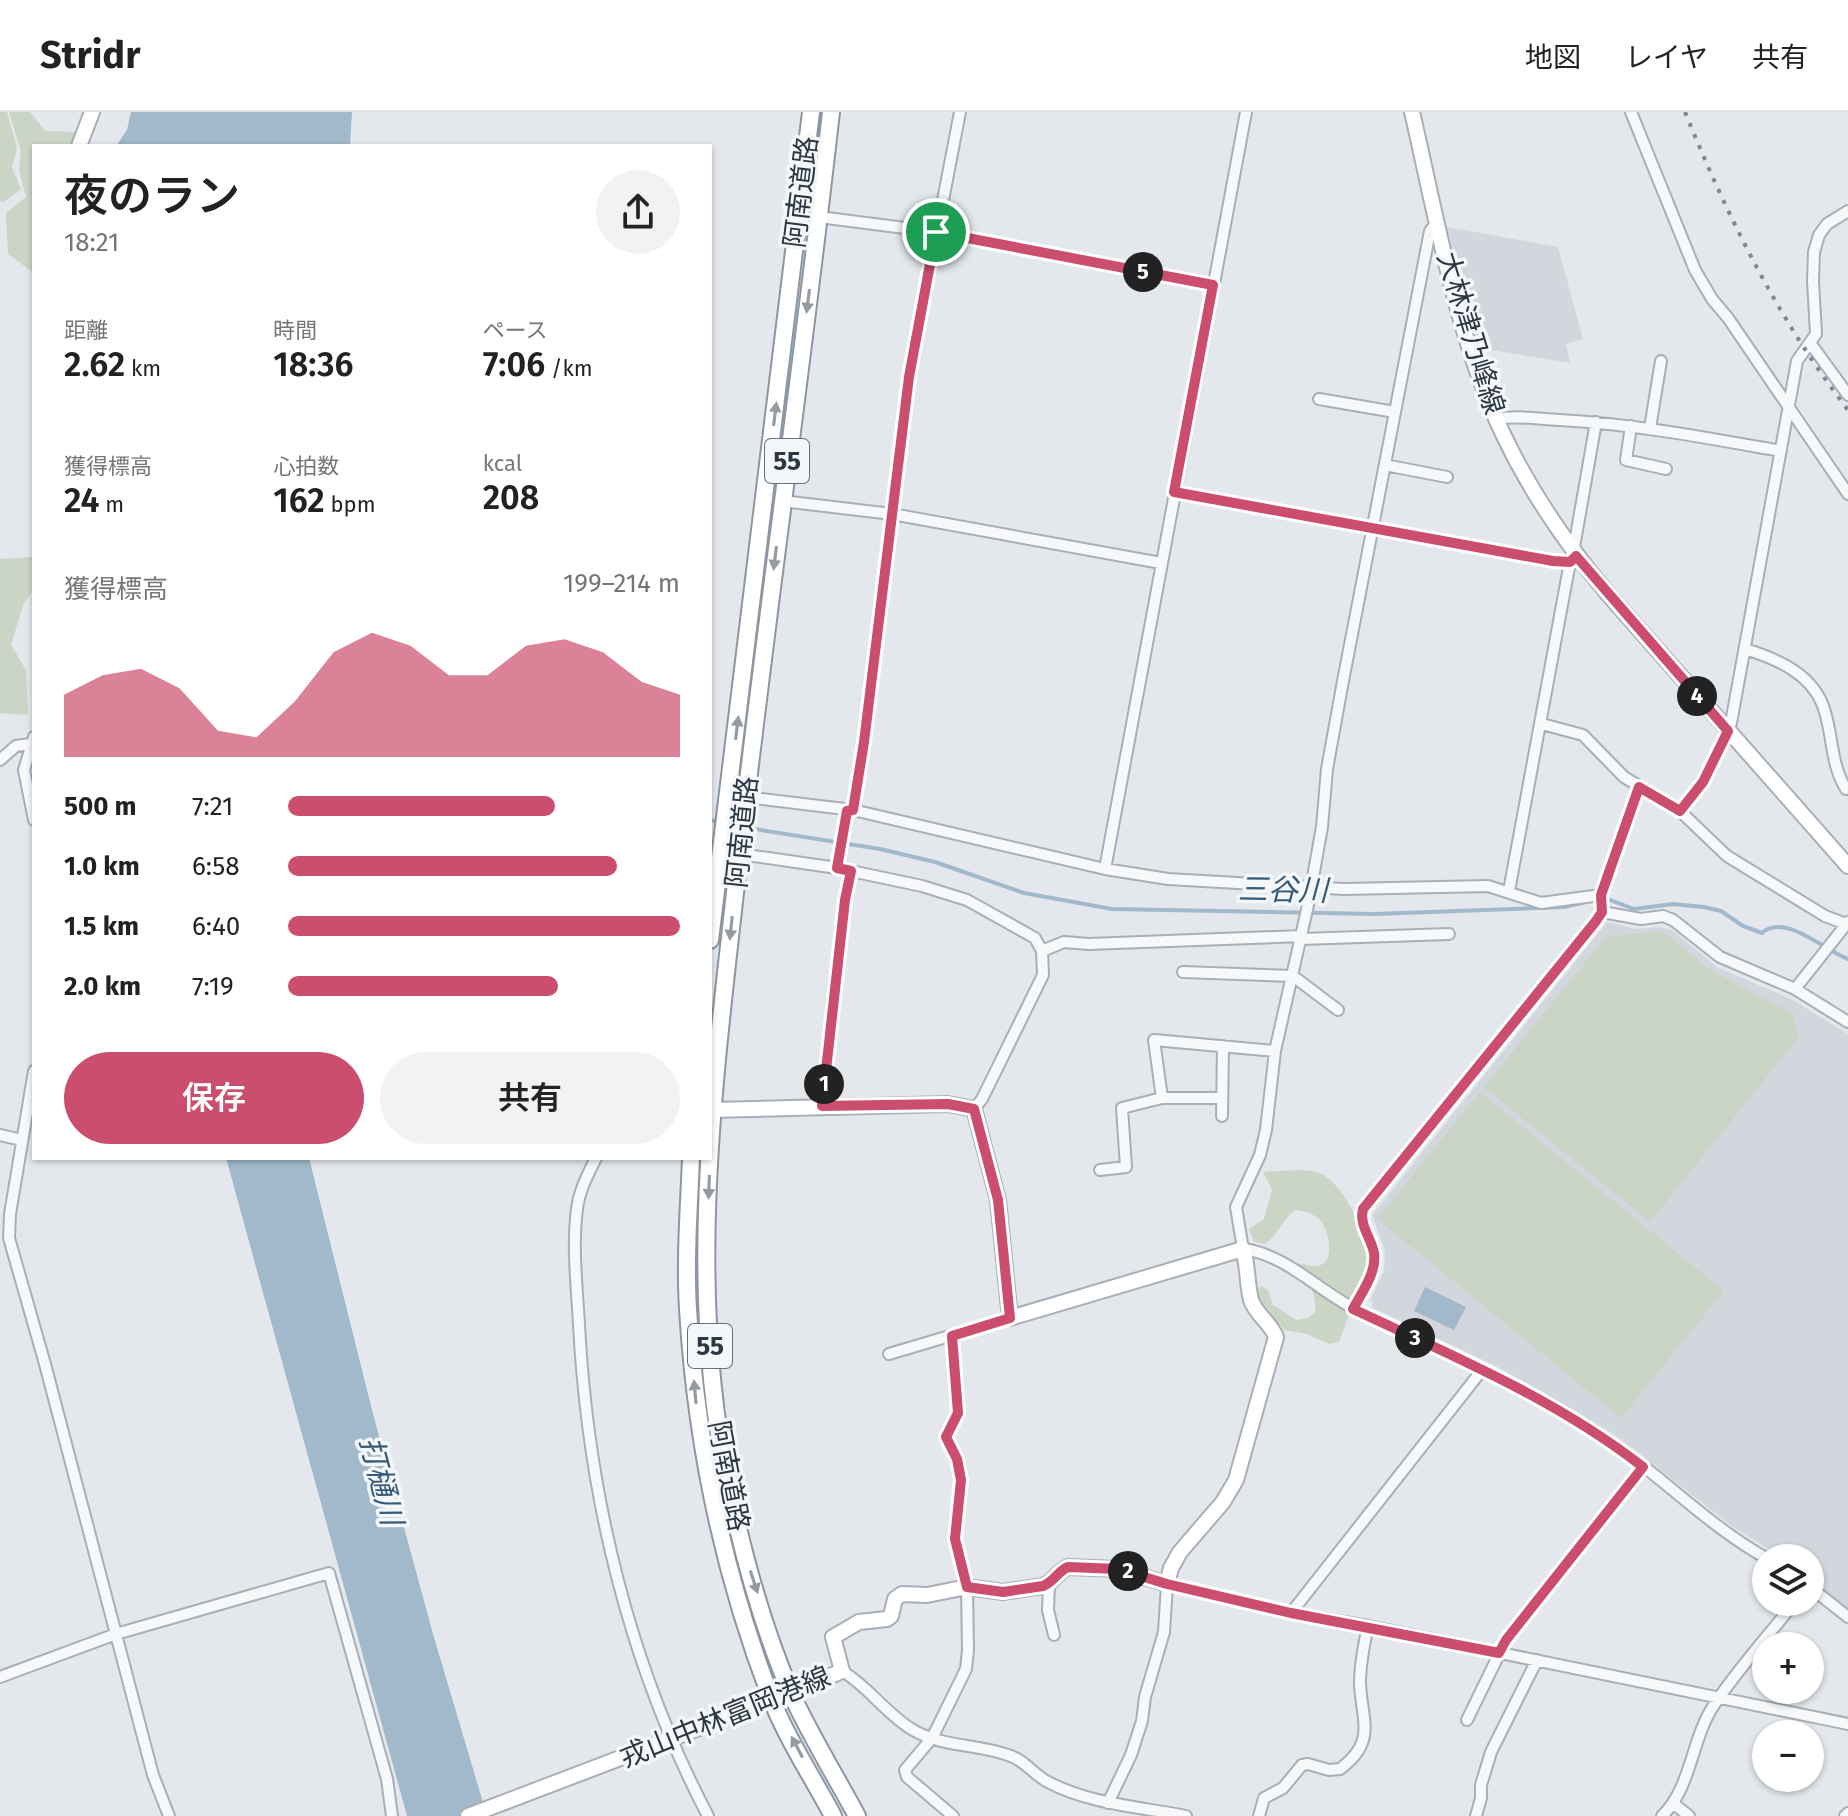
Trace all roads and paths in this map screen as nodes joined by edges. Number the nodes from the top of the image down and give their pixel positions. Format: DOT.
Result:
graph roads {
  1 [pos="92,112"];
  2 [pos="811,112"];
  3 [pos="831,112"];
  4 [pos="960,112"];
  5 [pos="1246,112"];
  6 [pos="1412,112"];
  7 [pos="1631,112"];
  8 [pos="80,144"];
  9 [pos="1848,211"];
  10 [pos="819,217"];
  11 [pos="1437,222"];
  12 [pos="936,232"];
  13 [pos="1213,285"];
  14 [pos="1811,344"];
  15 [pos="1661,361"];
  16 [pos="1848,395"];
  17 [pos="1319,399"];
  18 [pos="1788,408"];
  19 [pos="1395,412"];
  20 [pos="1497,419"];
  21 [pos="1596,422"];
  22 [pos="1631,426"];
  23 [pos="1650,428"];
  24 [pos="1781,451"];
  25 [pos="1385,465"];
  26 [pos="1666,469"];
  27 [pos="1447,477"];
  28 [pos="1174,492"];
  29 [pos="1848,494"];
  30 [pos="782,501"];
  31 [pos="892,514"];
  32 [pos="1373,529"];
  33 [pos="1573,557"];
  34 [pos="1161,563"];
  35 [pos="1745,649"];
  36 [pos="1542,724"];
  37 [pos="1728,731"];
  38 [pos="32,741"];
  39 [pos="0,760"];
  40 [pos="1639,787"];
  41 [pos="1847,791"];
  42 [pos="745,804"];
  43 [pos="32,810"];
  44 [pos="1680,811"];
  45 [pos="849,814"];
  46 [pos="740,852"];
  47 [pos="838,863"];
  48 [pos="1848,866"];
  49 [pos="1105,869"];
  50 [pos="851,871"];
  51 [pos="1311,887"];
  52 [pos="1509,891"];
  53 [pos="1601,902"];
  54 [pos="1847,923"];
  55 [pos="712,925"];
  56 [pos="1302,933"];
  57 [pos="1449,934"];
  58 [pos="1042,951"];
  59 [pos="1183,972"];
  60 [pos="1293,976"];
  61 [pos="1795,989"];
  62 [pos="1338,1010"];
  63 [pos="1848,1022"];
  64 [pos="1223,1046"];
  65 [pos="1275,1051"];
  66 [pos="32,1082"];
  67 [pos="1162,1098"];
  68 [pos="1222,1098"];
  69 [pos="712,1101"];
  70 [pos="822,1106"];
  71 [pos="974,1109"];
  72 [pos="712,1110"];
  73 [pos="1222,1116"];
  74 [pos="0,1135"];
  75 [pos="22,1140"];
  76 [pos="595,1160"];
  77 [pos="691,1160"];
  78 [pos="710,1160"];
  79 [pos="1100,1170"];
  80 [pos="1243,1249"];
  81 [pos="1353,1309"];
  82 [pos="1010,1318"];
  83 [pos="952,1336"];
  84 [pos="889,1354"];
  85 [pos="1482,1370"];
  86 [pos="1643,1467"];
  87 [pos="1752,1550"];
  88 [pos="1049,1584"];
  89 [pos="1167,1584"];
  90 [pos="967,1587"];
  91 [pos="1824,1598"];
  92 [pos="1291,1613"];
  93 [pos="1784,1616"];
  94 [pos="1848,1617"];
  95 [pos="1368,1626"];
  96 [pos="116,1634"];
  97 [pos="1054,1635"];
  98 [pos="1499,1653"];
  99 [pos="1537,1660"];
  100 [pos="842,1671"];
  101 [pos="0,1677"];
  102 [pos="791,1693"];
  103 [pos="1720,1698"];
  104 [pos="772,1701"];
  105 [pos="1467,1720"];
  106 [pos="1848,1724"];
  107 [pos="932,1738"];
  108 [pos="669,1739"];
  109 [pos="1108,1803"];
  110 [pos="1674,1804"];
  111 [pos="503,1808"];
  112 [pos="169,1816"];
  113 [pos="392,1816"];
  114 [pos="468,1816"];
  115 [pos="708,1816"];
  116 [pos="833,1816"];
  117 [pos="857,1816"];
  118 [pos="953,1816"];
  119 [pos="1186,1816"];
  120 [pos="1259,1816"];
  121 [pos="1476,1816"];
  122 [pos="1662,1816"];
  123 [pos="1689,1816"];
  1 -- 8 [label="main road"];
  55 -- 2 [label="highway, 阿南道路 / 55, one-way"];
  3 -- 10 [label="highway, 阿南道路 / 55"];
  4 -- 12 [label="street"];
  5 -- 13 [label="street"];
  6 -- 11 [label="main road, 大林津乃峰線"];
  7 -- 18 [label="street"];
  9 -- 14 [label="street"];
  10 -- 12 [label="street"];
  10 -- 30 [label="highway, 阿南道路 / 55, one-way"];
  11 -- 19 [label="street"];
  11 -- 20 [label="main road, 大林津乃峰線"];
  12 -- 13 [label="street"];
  12 -- 31 [label="street"];
  13 -- 28 [label="street"];
  14 -- 16 [label="street"];
  14 -- 18 [label="street"];
  15 -- 23 [label="street"];
  17 -- 19 [label="street"];
  18 -- 24 [label="street"];
  18 -- 29 [label="street"];
  19 -- 25 [label="street"];
  20 -- 21 [label="street"];
  20 -- 33 [label="main road, 大林津乃峰線"];
  21 -- 22 [label="street"];
  21 -- 33 [label="street"];
  22 -- 23 [label="street"];
  22 -- 26 [label="street"];
  23 -- 24 [label="street"];
  24 -- 35 [label="street"];
  25 -- 27 [label="street"];
  25 -- 32 [label="street"];
  28 -- 32 [label="street"];
  28 -- 34 [label="street"];
  30 -- 31 [label="street"];
  30 -- 42 [label="highway, 阿南道路 / 55, one-way"];
  31 -- 34 [label="street"];
  31 -- 45 [label="street"];
  32 -- 33 [label="street"];
  32 -- 51 [label="street"];
  33 -- 36 [label="street"];
  33 -- 37 [label="main road, 大林津乃峰線"];
  34 -- 49 [label="street"];
  35 -- 37 [label="street"];
  35 -- 41 [label="street"];
  36 -- 40 [label="street"];
  36 -- 52 [label="street"];
  37 -- 44 [label="street"];
  37 -- 48 [label="main road, 大林津乃峰線"];
  38 -- 39 [label="street"];
  38 -- 43 [label="street"];
  40 -- 44 [label="street"];
  40 -- 53 [label="street"];
  42 -- 45 [label="street"];
  42 -- 46 [label="highway, 阿南道路 / 55"];
  44 -- 54 [label="street"];
  45 -- 47 [label="street"];
  45 -- 49 [label="street"];
  46 -- 47 [label="street"];
  46 -- 69 [label="highway, 阿南道路 / 55, one-way"];
  47 -- 50 [label="street"];
  49 -- 51 [label="street"];
  50 -- 58 [label="street"];
  50 -- 70 [label="street"];
  51 -- 52 [label="street"];
  51 -- 56 [label="street"];
  52 -- 53 [label="street"];
  53 -- 61 [label="street"];
  53 -- 81 [label="street"];
  54 -- 61 [label="street"];
  56 -- 57 [label="street"];
  56 -- 58 [label="street"];
  56 -- 60 [label="street"];
  58 -- 71 [label="street"];
  59 -- 60 [label="street"];
  60 -- 62 [label="street"];
  60 -- 65 [label="street"];
  61 -- 63 [label="street"];
  64 -- 65 [label="street"];
  64 -- 67 [label="street"];
  64 -- 68 [label="street"];
  65 -- 80 [label="street"];
  66 -- 75 [label="street"];
  67 -- 68 [label="street"];
  67 -- 79 [label="street"];
  68 -- 73 [label="street"];
  70 -- 71 [label="main road"];
  70 -- 72 [label="main road"];
  71 -- 82 [label="main road"];
  74 -- 75 [label="street"];
  75 -- 96 [label="street"];
  76 -- 108 [label="street"];
  104 -- 77 [label="highway, 阿南道路 / 55, one-way"];
  78 -- 102 [label="highway, 阿南道路 / 55, one-way"];
  80 -- 81 [label="street"];
  80 -- 82 [label="main road"];
  80 -- 89 [label="main road"];
  81 -- 85 [label="street"];
  82 -- 83 [label="street"];
  83 -- 84 [label="street"];
  83 -- 90 [label="street"];
  85 -- 86 [label="street"];
  85 -- 92 [label="street"];
  86 -- 87 [label="street"];
  86 -- 98 [label="street"];
  88 -- 89 [label="main road, 戎山中林富岡港線"];
  88 -- 90 [label="main road, 戎山中林富岡港線"];
  88 -- 97 [label="street"];
  89 -- 92 [label="street"];
  89 -- 109 [label="street"];
  90 -- 100 [label="main road, 戎山中林富岡港線"];
  90 -- 107 [label="street"];
  91 -- 94 [label="street"];
  92 -- 95 [label="street"];
  93 -- 103 [label="street"];
  95 -- 98 [label="street"];
  95 -- 120 [label="street"];
  96 -- 101 [label="street"];
  96 -- 112 [label="street"];
  96 -- 113 [label="street"];
  98 -- 99 [label="street"];
  98 -- 105 [label="street"];
  99 -- 103 [label="street"];
  99 -- 121 [label="street"];
  100 -- 102 [label="main road, 戎山中林富岡港線"];
  100 -- 107 [label="street"];
  102 -- 104 [label="main road, 戎山中林富岡港線"];
  102 -- 117 [label="highway, 阿南道路 / 55"];
  103 -- 106 [label="street"];
  103 -- 110 [label="street"];
  104 -- 108 [label="main road, 戎山中林富岡港線"];
  116 -- 104 [label="highway, 阿南道路 / 55, one-way"];
  107 -- 109 [label="street"];
  107 -- 118 [label="street"];
  108 -- 111 [label="main road, 戎山中林富岡港線"];
  108 -- 115 [label="street"];
  109 -- 119 [label="street"];
  110 -- 122 [label="street"];
  110 -- 123 [label="street"];
  111 -- 114 [label="main road, 戎山中林富岡港線"];
}
